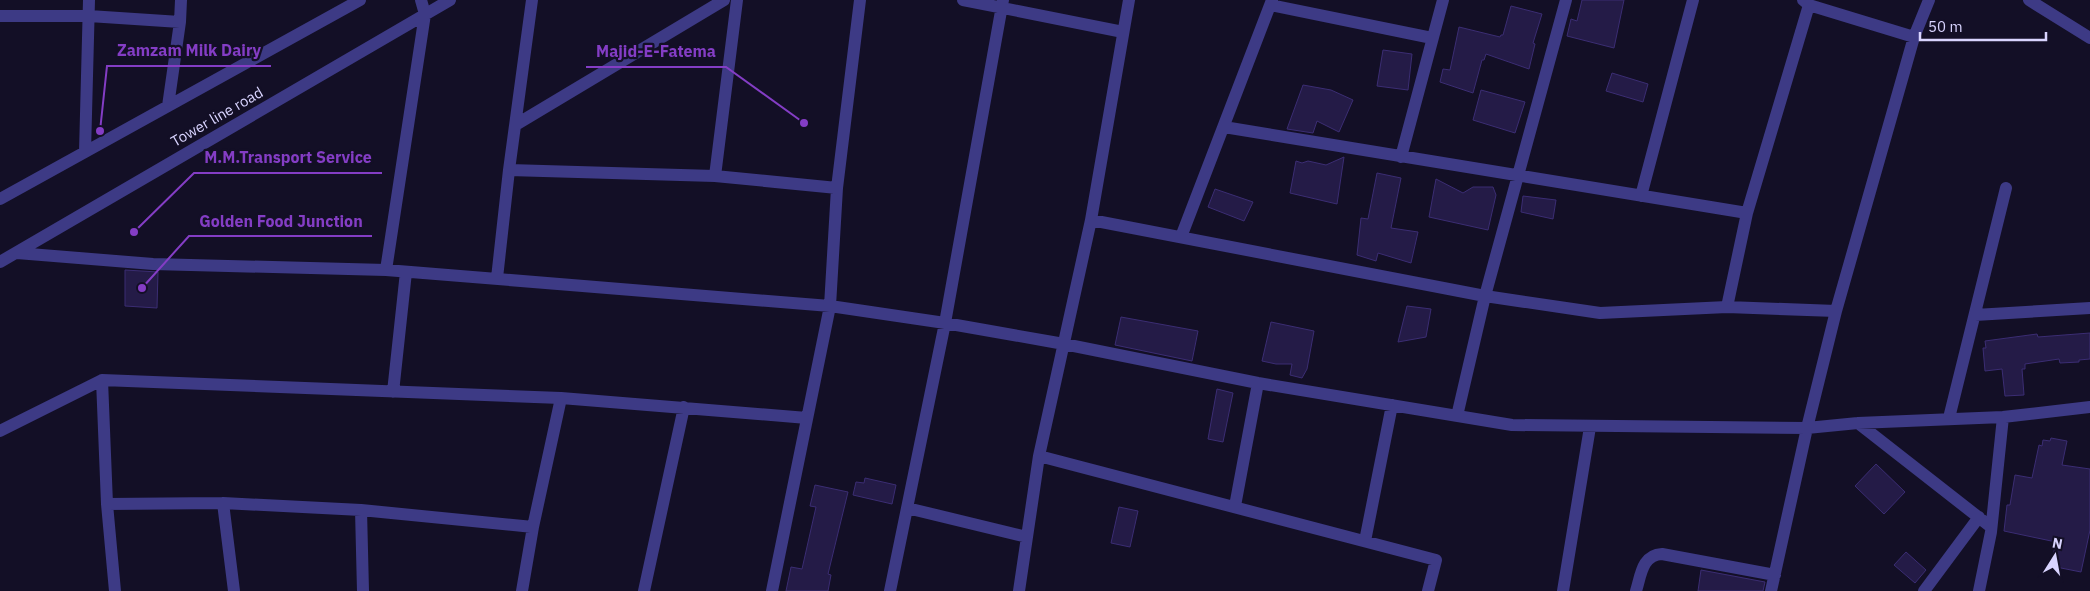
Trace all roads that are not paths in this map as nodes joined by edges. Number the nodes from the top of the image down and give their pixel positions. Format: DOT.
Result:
graph roads {
  1 [pos="89,0"];
  2 [pos="181,0"];
  3 [pos="360,0"];
  4 [pos="421,0"];
  5 [pos="450,0"];
  6 [pos="532,0"];
  7 [pos="724,0"];
  8 [pos="737,0"];
  9 [pos="860,0"];
  10 [pos="963,0"];
  11 [pos="1129,0"];
  12 [pos="1442,0"];
  13 [pos="1566,0"];
  14 [pos="1693,0"];
  15 [pos="1929,0"];
  16 [pos="2029,0"];
  17 [pos="1271,2"];
  18 [pos="1806,2"];
  19 [pos="1002,4"];
  20 [pos="425,14"];
  21 [pos="0,16"];
  22 [pos="89,16"];
  23 [pos="180,22"];
  24 [pos="1123,32"];
  25 [pos="1914,37"];
  26 [pos="1432,38"];
  27 [pos="2090,38"];
  28 [pos="168,106"];
  29 [pos="516,124"];
  30 [pos="1224,127"];
  31 [pos="85,152"];
  32 [pos="1401,157"];
  33 [pos="509,170"];
  34 [pos="715,176"];
  35 [pos="1518,176"];
  36 [pos="837,188"];
  37 [pos="2006,188"];
  38 [pos="1641,196"];
  39 [pos="0,199"];
  40 [pos="1747,213"];
  41 [pos="1091,220"];
  42 [pos="1181,237"];
  43 [pos="17,253"];
  44 [pos="0,262"];
  45 [pos="386,270"];
  46 [pos="406,272"];
  47 [pos="497,278"];
  48 [pos="1485,296"];
  49 [pos="830,306"];
  50 [pos="1727,307"];
  51 [pos="2090,308"];
  52 [pos="1836,311"];
  53 [pos="1975,315"];
  54 [pos="945,323"];
  55 [pos="1064,344"];
  56 [pos="102,380"];
  57 [pos="1258,383"];
  58 [pos="393,392"];
  59 [pos="561,398"];
  60 [pos="1392,405"];
  61 [pos="684,407"];
  62 [pos="2090,407"];
  63 [pos="1457,416"];
  64 [pos="2003,417"];
  65 [pos="807,418"];
  66 [pos="1949,418"];
  67 [pos="1858,423"];
  68 [pos="1590,427"];
  69 [pos="1807,428"];
  70 [pos="0,431"];
  71 [pos="1039,456"];
  72 [pos="223,503"];
  73 [pos="107,504"];
  74 [pos="1235,506"];
  75 [pos="907,508"];
  76 [pos="361,510"];
  77 [pos="1979,517"];
  78 [pos="533,527"];
  79 [pos="1991,527"];
  80 [pos="1027,537"];
  81 [pos="1365,541"];
  82 [pos="1775,575"];
  83 [pos="115,591"];
  84 [pos="234,591"];
  85 [pos="363,591"];
  86 [pos="522,591"];
  87 [pos="644,591"];
  88 [pos="772,591"];
  89 [pos="890,591"];
  90 [pos="1020,591"];
  91 [pos="1428,591"];
  92 [pos="1563,591"];
  93 [pos="1636,591"];
  94 [pos="1771,591"];
  95 [pos="1924,591"];
  96 [pos="1979,591"];
  1 -- 22 [label="street"];
  2 -- 23 [label="street"];
  3 -- 28 [label="street"];
  4 -- 20 [label="street"];
  5 -- 20 [label="street, Tower line road"];
  6 -- 29 [label="street"];
  7 -- 29 [label="street"];
  8 -- 34 [label="street"];
  9 -- 36 [label="street"];
  10 -- 19 [label="street"];
  11 -- 24 [label="street"];
  12 -- 26 [label="street"];
  13 -- 35 [label="street"];
  14 -- 38 [label="street"];
  15 -- 25 [label="street"];
  16 -- 27 [label="street"];
  17 -- 26 [label="street"];
  17 -- 30 [label="street"];
  18 -- 25 [label="street"];
  18 -- 40 [label="street"];
  19 -- 24 [label="street"];
  19 -- 54 [label="street"];
  20 -- 43 [label="street, Tower line road"];
  20 -- 45 [label="street"];
  21 -- 22 [label="street"];
  22 -- 23 [label="street"];
  22 -- 31 [label="street"];
  23 -- 28 [label="street"];
  24 -- 41 [label="street"];
  25 -- 52 [label="street"];
  26 -- 32 [label="street"];
  28 -- 31 [label="street"];
  29 -- 33 [label="street"];
  30 -- 32 [label="street"];
  30 -- 42 [label="street"];
  31 -- 39 [label="street"];
  32 -- 35 [label="street"];
  33 -- 34 [label="street"];
  33 -- 47 [label="street"];
  34 -- 36 [label="street"];
  35 -- 38 [label="street"];
  35 -- 48 [label="street"];
  36 -- 49 [label="street"];
  37 -- 53 [label="street"];
  38 -- 40 [label="street"];
  40 -- 50 [label="street"];
  41 -- 42 [label="street"];
  41 -- 55 [label="street"];
  42 -- 48 [label="street"];
  43 -- 44 [label="street, Tower line road"];
  43 -- 45 [label="street"];
  45 -- 46 [label="street"];
  46 -- 47 [label="street"];
  46 -- 58 [label="street"];
  47 -- 49 [label="street"];
  48 -- 50 [label="street"];
  48 -- 63 [label="street"];
  49 -- 54 [label="street"];
  49 -- 65 [label="street"];
  50 -- 52 [label="street"];
  51 -- 53 [label="street"];
  52 -- 69 [label="street"];
  53 -- 66 [label="street"];
  54 -- 55 [label="street"];
  54 -- 75 [label="street"];
  55 -- 57 [label="street"];
  55 -- 71 [label="street"];
  56 -- 58 [label="street"];
  56 -- 70 [label="street"];
  56 -- 73 [label="street"];
  57 -- 60 [label="street"];
  57 -- 74 [label="street"];
  58 -- 59 [label="street"];
  59 -- 61 [label="street"];
  59 -- 78 [label="street"];
  60 -- 63 [label="street"];
  60 -- 81 [label="street"];
  61 -- 65 [label="street"];
  61 -- 87 [label="street"];
  62 -- 64 [label="street"];
  63 -- 68 [label="street"];
  64 -- 66 [label="street"];
  64 -- 79 [label="street"];
  65 -- 88 [label="street"];
  66 -- 67 [label="street"];
  67 -- 69 [label="street"];
  67 -- 77 [label="street"];
  68 -- 69 [label="street"];
  68 -- 92 [label="street"];
  69 -- 82 [label="street"];
  71 -- 74 [label="street"];
  71 -- 80 [label="street"];
  72 -- 73 [label="street"];
  72 -- 76 [label="street"];
  72 -- 84 [label="street"];
  73 -- 83 [label="street"];
  74 -- 81 [label="street"];
  75 -- 80 [label="street"];
  75 -- 89 [label="street"];
  76 -- 78 [label="street"];
  76 -- 85 [label="street"];
  77 -- 79 [label="street"];
  77 -- 95 [label="street"];
  78 -- 86 [label="street"];
  79 -- 96 [label="street"];
  80 -- 90 [label="street"];
  81 -- 91 [label="street"];
  82 -- 93 [label="street"];
  82 -- 94 [label="street"];
}
